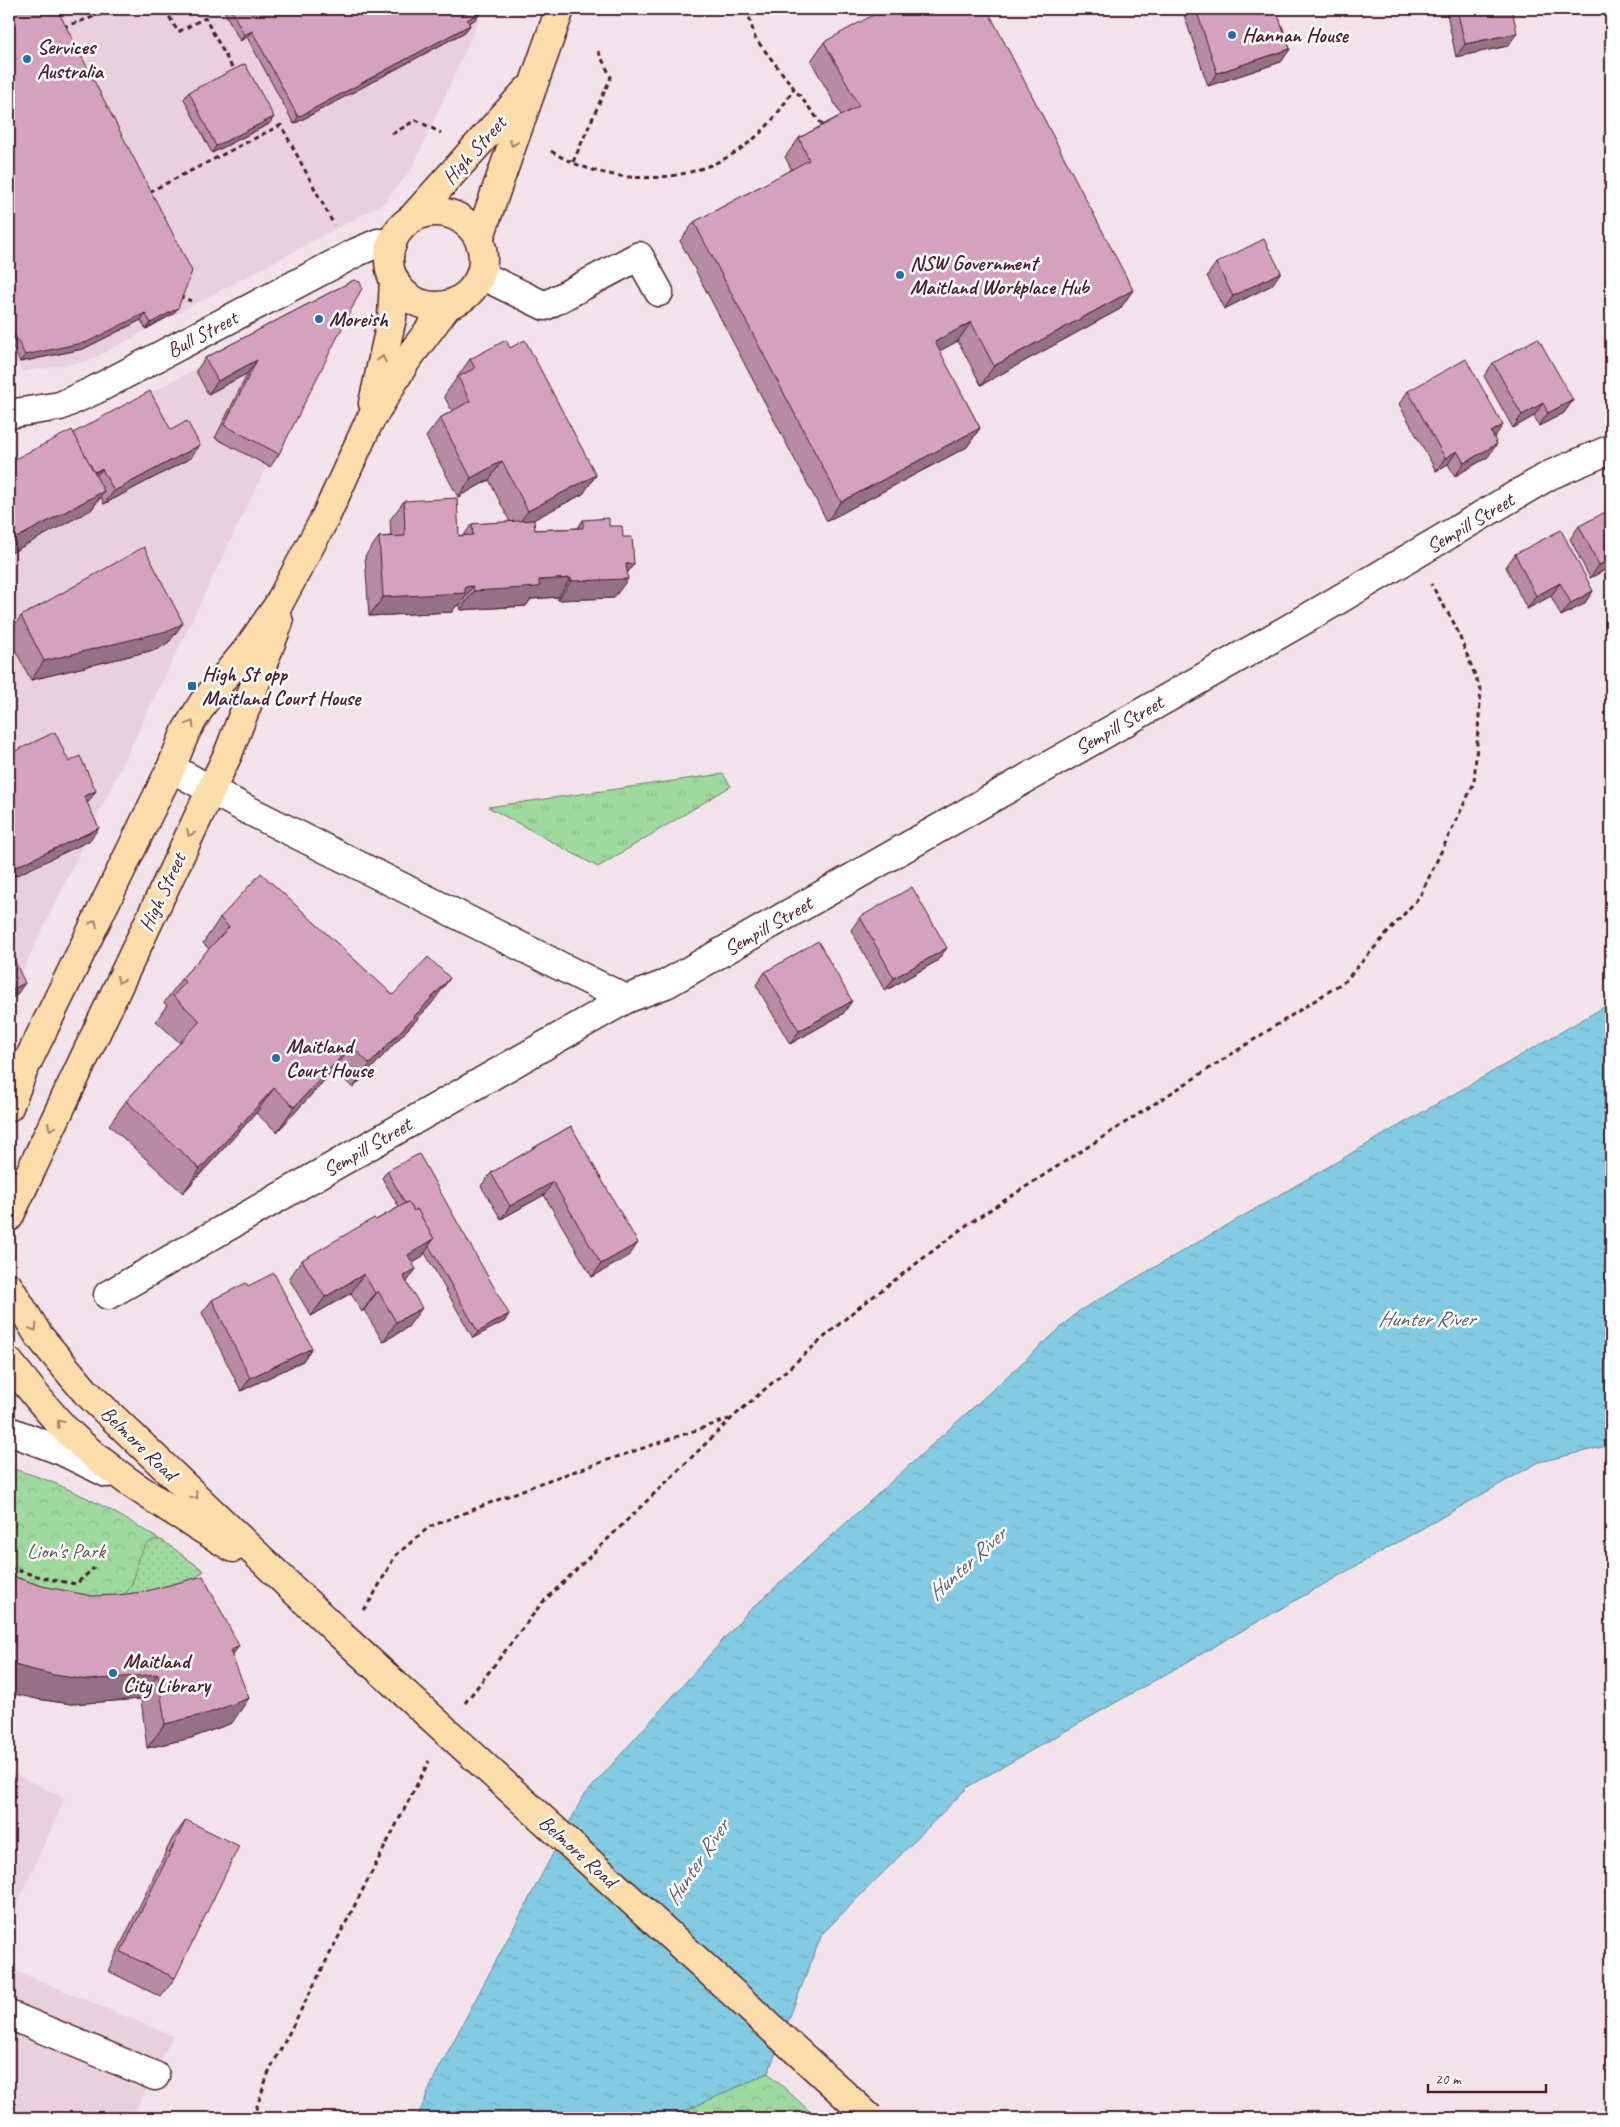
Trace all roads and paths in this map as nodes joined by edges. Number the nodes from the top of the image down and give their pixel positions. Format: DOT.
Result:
graph roads {
  1 [pos="117,9"];
  2 [pos="165,9"];
  3 [pos="560,9"];
  4 [pos="747,9"];
  5 [pos="59,28"];
  6 [pos="598,51"];
  7 [pos="236,75"];
  8 [pos="536,81"];
  9 [pos="794,88"];
  10 [pos="263,124"];
  11 [pos="267,132"];
  12 [pos="829,133"];
  13 [pos="392,134"];
  14 [pos="442,134"];
  15 [pos="551,150"];
  16 [pos="573,162"];
  17 [pos="147,194"];
  18 [pos="412,218"];
  19 [pos="335,226"];
  20 [pos="479,239"];
  21 [pos="392,244"];
  22 [pos="481,275"];
  23 [pos="394,279"];
  24 [pos="659,292"];
  25 [pos="176,295"];
  26 [pos="190,300"];
  27 [pos="448,305"];
  28 [pos="9,414"];
  29 [pos="368,424"];
  30 [pos="1611,449"];
  31 [pos="1415,556"];
  32 [pos="302,562"];
  33 [pos="171,768"];
  34 [pos="211,789"];
  35 [pos="626,999"];
  36 [pos="50,1014"];
  37 [pos="9,1080"];
  38 [pos="9,1107"];
  39 [pos="9,1217"];
  40 [pos="9,1287"];
  41 [pos="108,1295"];
  42 [pos="9,1362"];
  43 [pos="9,1431"];
  44 [pos="138,1488"];
  45 [pos="9,1568"];
  46 [pos="94,1568"];
  47 [pos="288,1583"];
  48 [pos="350,1625"];
  49 [pos="9,2015"];
  50 [pos="155,2076"];
  51 [pos="870,2118"];
  1 -- 5 [label="path"];
  2 -- 7 [label="path"];
  3 -- 8 [label="main road, High Street"];
  4 -- 9 [label="path"];
  6 -- 16 [label="path"];
  8 -- 18 [label="main road, High Street"];
  8 -- 20 [label="main road, High Street, one-way"];
  9 -- 12 [label="path"];
  9 -- 16 [label="path"];
  10 -- 11 [label="path"];
  11 -- 17 [label="path"];
  11 -- 19 [label="path"];
  13 -- 14 [label="path"];
  15 -- 16 [label="path"];
  18 -- 20 [label="main road"];
  18 -- 21 [label="main road"];
  20 -- 22 [label="main road"];
  21 -- 23 [label="main road"];
  21 -- 28 [label="street, Bull Street"];
  22 -- 24 [label="street"];
  22 -- 27 [label="main road"];
  23 -- 27 [label="main road"];
  29 -- 23 [label="main road, High Street, one-way"];
  25 -- 26 [label="path"];
  27 -- 29 [label="main road, High Street"];
  29 -- 32 [label="main road, High Street"];
  30 -- 31 [label="street, Sempill Street"];
  31 -- 35 [label="street, Sempill Street"];
  31 -- 48 [label="path"];
  33 -- 32 [label="main road, High Street, one-way"];
  32 -- 34 [label="main road, High Street"];
  33 -- 34 [label="street"];
  36 -- 33 [label="main road, High Street, one-way"];
  34 -- 35 [label="street"];
  34 -- 39 [label="main road, High Street, one-way"];
  35 -- 41 [label="street, Sempill Street"];
  36 -- 37 [label="main road"];
  36 -- 38 [label="main road, High Street"];
  40 -- 47 [label="main road, Belmore Road, one-way"];
  44 -- 42 [label="main road, Belmore Road, one-way"];
  43 -- 44 [label="street"];
  44 -- 47 [label="main road, Belmore Road"];
  45 -- 46 [label="path"];
  47 -- 48 [label="main road, Belmore Road"];
  48 -- 51 [label="main road, Belmore Road, bridge"];
  49 -- 50 [label="street"];
}
